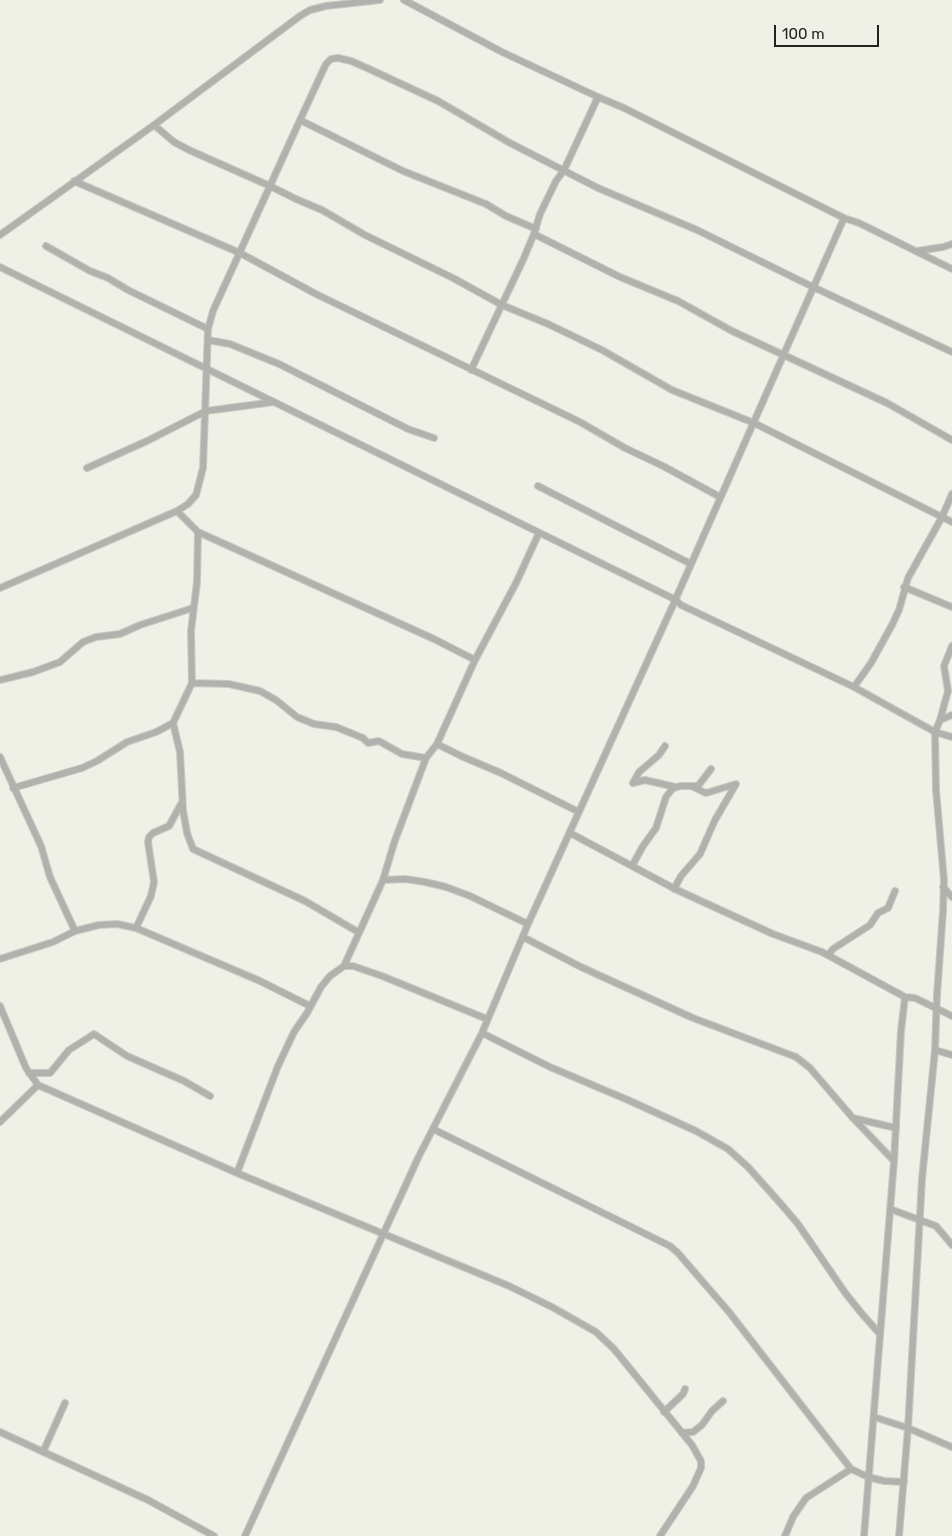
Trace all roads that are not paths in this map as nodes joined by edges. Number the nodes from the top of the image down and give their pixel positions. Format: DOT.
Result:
graph roads {
  1 [pos="380,0"];
  2 [pos="404,0"];
  3 [pos="598,97"];
  4 [pos="300,120"];
  5 [pos="154,124"];
  6 [pos="564,170"];
  7 [pos="74,182"];
  8 [pos="270,186"];
  9 [pos="844,218"];
  10 [pos="535,231"];
  11 [pos="0,235"];
  12 [pos="952,244"];
  13 [pos="46,246"];
  14 [pos="916,251"];
  15 [pos="240,253"];
  16 [pos="0,267"];
  17 [pos="952,269"];
  18 [pos="813,287"];
  19 [pos="502,305"];
  20 [pos="208,328"];
  21 [pos="208,340"];
  22 [pos="952,352"];
  23 [pos="783,354"];
  24 [pos="207,370"];
  25 [pos="471,370"];
  26 [pos="274,402"];
  27 [pos="206,411"];
  28 [pos="754,423"];
  29 [pos="434,438"];
  30 [pos="952,440"];
  31 [pos="87,468"];
  32 [pos="538,486"];
  33 [pos="952,494"];
  34 [pos="720,497"];
  35 [pos="177,511"];
  36 [pos="942,517"];
  37 [pos="952,522"];
  38 [pos="198,532"];
  39 [pos="539,533"];
  40 [pos="691,564"];
  41 [pos="908,578"];
  42 [pos="904,587"];
  43 [pos="0,588"];
  44 [pos="917,592"];
  45 [pos="676,600"];
  46 [pos="952,607"];
  47 [pos="193,608"];
  48 [pos="952,646"];
  49 [pos="475,660"];
  50 [pos="0,680"];
  51 [pos="192,683"];
  52 [pos="854,687"];
  53 [pos="952,715"];
  54 [pos="940,720"];
  55 [pos="173,723"];
  56 [pos="935,732"];
  57 [pos="952,737"];
  58 [pos="437,744"];
  59 [pos="665,746"];
  60 [pos="0,757"];
  61 [pos="426,758"];
  62 [pos="710,769"];
  63 [pos="690,786"];
  64 [pos="675,787"];
  65 [pos="13,788"];
  66 [pos="182,800"];
  67 [pos="579,812"];
  68 [pos="570,833"];
  69 [pos="632,866"];
  70 [pos="383,880"];
  71 [pos="944,887"];
  72 [pos="674,889"];
  73 [pos="895,891"];
  74 [pos="952,897"];
  75 [pos="528,924"];
  76 [pos="136,928"];
  77 [pos="75,931"];
  78 [pos="358,932"];
  79 [pos="523,937"];
  80 [pos="828,955"];
  81 [pos="0,959"];
  82 [pos="346,963"];
  83 [pos="905,997"];
  84 [pos="0,1006"];
  85 [pos="310,1006"];
  86 [pos="936,1007"];
  87 [pos="952,1016"];
  88 [pos="487,1019"];
  89 [pos="482,1033"];
  90 [pos="935,1050"];
  91 [pos="952,1054"];
  92 [pos="29,1073"];
  93 [pos="38,1085"];
  94 [pos="210,1096"];
  95 [pos="852,1117"];
  96 [pos="0,1122"];
  97 [pos="896,1128"];
  98 [pos="433,1129"];
  99 [pos="894,1161"];
  100 [pos="237,1173"];
  101 [pos="890,1208"];
  102 [pos="920,1221"];
  103 [pos="384,1234"];
  104 [pos="952,1245"];
  105 [pos="879,1333"];
  106 [pos="684,1389"];
  107 [pos="723,1401"];
  108 [pos="65,1403"];
  109 [pos="664,1412"];
  110 [pos="874,1417"];
  111 [pos="908,1428"];
  112 [pos="0,1432"];
  113 [pos="682,1433"];
  114 [pos="952,1447"];
  115 [pos="43,1452"];
  116 [pos="851,1469"];
  117 [pos="868,1477"];
  118 [pos="904,1482"];
  119 [pos="214,1536"];
  120 [pos="245,1536"];
  121 [pos="660,1536"];
  122 [pos="785,1536"];
  123 [pos="864,1536"];
  124 [pos="899,1536"];
  1 -- 5 [label="street"];
  2 -- 3 [label="street"];
  3 -- 6 [label="street"];
  3 -- 9 [label="street"];
  4 -- 6 [label="street"];
  4 -- 8 [label="street"];
  4 -- 10 [label="street"];
  5 -- 7 [label="street"];
  5 -- 8 [label="street"];
  6 -- 10 [label="street"];
  6 -- 18 [label="street"];
  7 -- 11 [label="street"];
  7 -- 15 [label="street"];
  8 -- 15 [label="street"];
  8 -- 19 [label="street"];
  9 -- 14 [label="street"];
  9 -- 18 [label="street"];
  10 -- 19 [label="street"];
  10 -- 23 [label="street"];
  12 -- 14 [label="street"];
  13 -- 20 [label="street"];
  14 -- 17 [label="street"];
  15 -- 20 [label="street"];
  15 -- 25 [label="street"];
  16 -- 24 [label="street"];
  18 -- 22 [label="street"];
  18 -- 23 [label="street"];
  19 -- 25 [label="street"];
  19 -- 28 [label="street"];
  20 -- 21 [label="street"];
  21 -- 24 [label="street"];
  21 -- 29 [label="street"];
  23 -- 28 [label="street"];
  23 -- 30 [label="street"];
  24 -- 26 [label="street"];
  24 -- 27 [label="street"];
  25 -- 34 [label="street"];
  26 -- 27 [label="street"];
  26 -- 39 [label="street"];
  27 -- 31 [label="street"];
  27 -- 35 [label="street"];
  28 -- 34 [label="street"];
  28 -- 36 [label="street"];
  32 -- 40 [label="street"];
  33 -- 36 [label="street"];
  34 -- 40 [label="street"];
  35 -- 38 [label="street"];
  35 -- 43 [label="street"];
  36 -- 37 [label="street"];
  36 -- 41 [label="street"];
  38 -- 47 [label="street"];
  38 -- 49 [label="street"];
  39 -- 45 [label="street"];
  39 -- 49 [label="street"];
  40 -- 45 [label="street"];
  41 -- 42 [label="street"];
  41 -- 44 [label="street"];
  42 -- 44 [label="street"];
  42 -- 52 [label="street"];
  44 -- 46 [label="street"];
  45 -- 52 [label="street"];
  45 -- 67 [label="street"];
  47 -- 50 [label="street"];
  47 -- 51 [label="street"];
  48 -- 54 [label="street"];
  49 -- 58 [label="street"];
  51 -- 55 [label="street"];
  51 -- 61 [label="street"];
  52 -- 56 [label="street"];
  53 -- 54 [label="street"];
  54 -- 56 [label="street"];
  55 -- 65 [label="street"];
  55 -- 66 [label="street"];
  56 -- 57 [label="street"];
  56 -- 71 [label="street"];
  58 -- 61 [label="street"];
  58 -- 67 [label="street"];
  59 -- 64 [label="street"];
  60 -- 65 [label="street"];
  61 -- 70 [label="street"];
  62 -- 63 [label="street"];
  63 -- 64 [label="street"];
  63 -- 72 [label="street"];
  64 -- 69 [label="street"];
  65 -- 77 [label="street"];
  66 -- 76 [label="street"];
  66 -- 78 [label="street"];
  67 -- 68 [label="street"];
  68 -- 69 [label="street"];
  68 -- 75 [label="street"];
  69 -- 72 [label="street"];
  70 -- 75 [label="street"];
  70 -- 78 [label="street"];
  71 -- 74 [label="street"];
  71 -- 86 [label="street"];
  72 -- 80 [label="street"];
  73 -- 80 [label="street"];
  75 -- 79 [label="street"];
  76 -- 77 [label="street"];
  76 -- 85 [label="street"];
  77 -- 81 [label="street"];
  78 -- 82 [label="street"];
  79 -- 88 [label="street"];
  79 -- 95 [label="street"];
  80 -- 83 [label="street"];
  82 -- 85 [label="street"];
  82 -- 88 [label="street"];
  83 -- 86 [label="street"];
  83 -- 97 [label="street"];
  84 -- 92 [label="street"];
  85 -- 100 [label="street"];
  86 -- 87 [label="street"];
  86 -- 90 [label="street"];
  88 -- 89 [label="street"];
  89 -- 98 [label="street"];
  89 -- 105 [label="street"];
  90 -- 91 [label="street"];
  90 -- 102 [label="street"];
  92 -- 93 [label="street"];
  92 -- 94 [label="street"];
  93 -- 96 [label="street"];
  93 -- 100 [label="street"];
  95 -- 97 [label="street"];
  95 -- 99 [label="street"];
  97 -- 99 [label="street"];
  98 -- 103 [label="street"];
  98 -- 116 [label="street"];
  99 -- 101 [label="street"];
  100 -- 103 [label="street"];
  101 -- 102 [label="street"];
  101 -- 105 [label="street"];
  102 -- 104 [label="street"];
  102 -- 111 [label="street"];
  103 -- 109 [label="street"];
  103 -- 120 [label="street"];
  105 -- 110 [label="street"];
  106 -- 109 [label="street"];
  107 -- 113 [label="street"];
  108 -- 115 [label="street"];
  109 -- 113 [label="street"];
  110 -- 111 [label="street"];
  110 -- 117 [label="street"];
  111 -- 114 [label="street"];
  111 -- 118 [label="street"];
  112 -- 115 [label="street"];
  113 -- 121 [label="street"];
  115 -- 119 [label="street"];
  116 -- 117 [label="street"];
  116 -- 122 [label="street"];
  117 -- 118 [label="street"];
  117 -- 123 [label="street"];
  118 -- 124 [label="street"];
}
